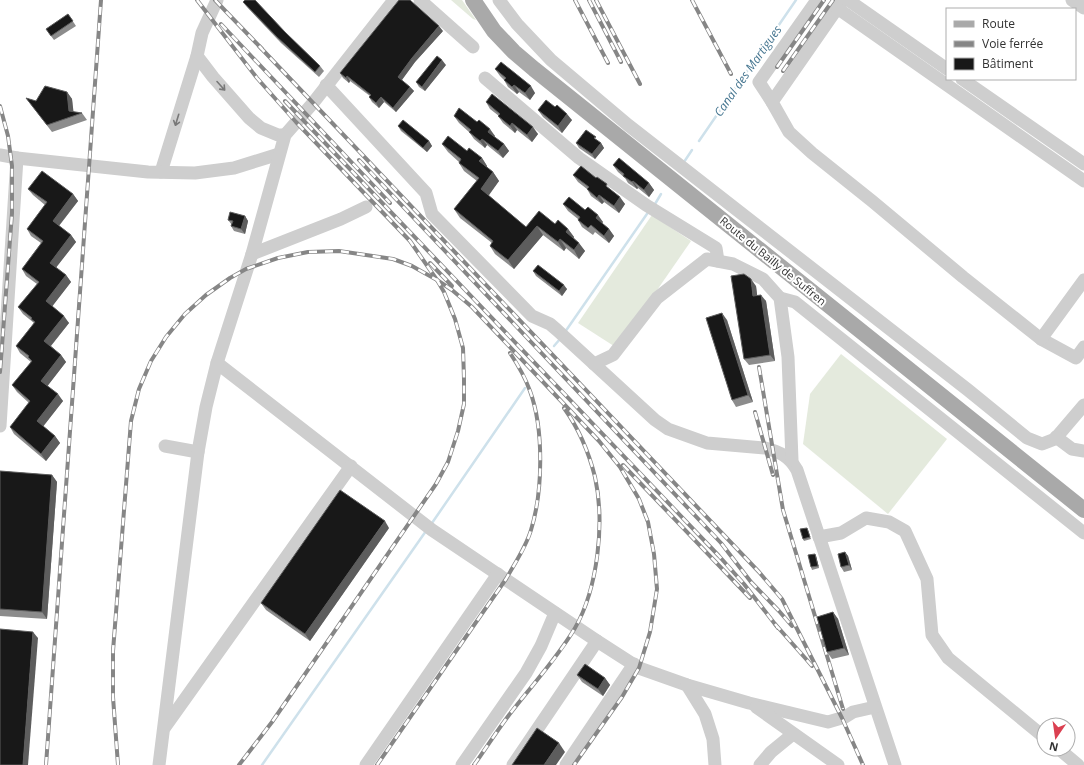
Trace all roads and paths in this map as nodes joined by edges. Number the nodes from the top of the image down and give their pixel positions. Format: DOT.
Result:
graph roads {
  1 [pos="217,0"];
  2 [pos="394,0"];
  3 [pos="420,0"];
  4 [pos="473,0"];
  5 [pos="499,0"];
  6 [pos="817,0"];
  7 [pos="848,0"];
  8 [pos="1072,0"];
  9 [pos="840,4"];
  10 [pos="1084,8"];
  11 [pos="473,47"];
  12 [pos="197,56"];
  13 [pos="946,68"];
  14 [pos="485,78"];
  15 [pos="963,80"];
  16 [pos="326,86"];
  17 [pos="772,102"];
  18 [pos="285,136"];
  19 [pos="279,154"];
  20 [pos="0,155"];
  21 [pos="17,158"];
  22 [pos="1084,164"];
  23 [pos="161,172"];
  24 [pos="1084,181"];
  25 [pos="366,207"];
  26 [pos="252,254"];
  27 [pos="718,261"];
  28 [pos="1084,280"];
  29 [pos="780,298"];
  30 [pos="1041,339"];
  31 [pos="1084,347"];
  32 [pos="217,363"];
  33 [pos="594,364"];
  34 [pos="1082,410"];
  35 [pos="0,426"];
  36 [pos="1056,437"];
  37 [pos="165,446"];
  38 [pos="1084,451"];
  39 [pos="198,452"];
  40 [pos="792,460"];
  41 [pos="351,466"];
  42 [pos="1084,510"];
  43 [pos="1084,533"];
  44 [pos="819,537"];
  45 [pos="498,574"];
  46 [pos="555,613"];
  47 [pos="597,641"];
  48 [pos="634,664"];
  49 [pos="687,685"];
  50 [pos="749,703"];
  51 [pos="875,706"];
  52 [pos="164,728"];
  53 [pos="1036,730"];
  54 [pos="794,734"];
  55 [pos="1068,757"];
  56 [pos="159,765"];
  57 [pos="366,765"];
  58 [pos="462,765"];
  59 [pos="513,765"];
  60 [pos="566,765"];
  61 [pos="715,765"];
  62 [pos="760,765"];
  63 [pos="838,765"];
  64 [pos="894,765"];
  65 [pos="1078,765"];
  1 -- 12 [label="street"];
  2 -- 16 [label="street"];
  3 -- 11 [label="street"];
  4 -- 42 [label="main road, Route du Bailly de Suffren"];
  5 -- 36 [label="street"];
  6 -- 17 [label="street"];
  7 -- 13 [label="street"];
  8 -- 10 [label="street"];
  9 -- 17 [label="street"];
  9 -- 24 [label="street"];
  12 -- 18 [label="street, one-way"];
  12 -- 23 [label="street, one-way"];
  14 -- 27 [label="street"];
  15 -- 22 [label="street"];
  16 -- 18 [label="street"];
  16 -- 33 [label="street"];
  17 -- 30 [label="street"];
  18 -- 19 [label="street"];
  19 -- 23 [label="street"];
  19 -- 26 [label="street"];
  20 -- 21 [label="street"];
  21 -- 23 [label="street"];
  21 -- 35 [label="street"];
  25 -- 26 [label="street"];
  26 -- 32 [label="street"];
  27 -- 29 [label="street"];
  27 -- 33 [label="street"];
  28 -- 30 [label="street"];
  29 -- 40 [label="street"];
  29 -- 43 [label="street"];
  30 -- 31 [label="street"];
  32 -- 39 [label="street"];
  32 -- 41 [label="street"];
  33 -- 40 [label="street"];
  34 -- 36 [label="street"];
  36 -- 38 [label="street"];
  37 -- 39 [label="street"];
  39 -- 52 [label="street"];
  40 -- 44 [label="street"];
  41 -- 45 [label="street"];
  41 -- 52 [label="street"];
  44 -- 51 [label="street"];
  44 -- 53 [label="street"];
  45 -- 46 [label="street"];
  45 -- 57 [label="street"];
  46 -- 47 [label="street"];
  46 -- 58 [label="street"];
  47 -- 48 [label="street"];
  47 -- 59 [label="street"];
  48 -- 49 [label="street"];
  48 -- 60 [label="street"];
  49 -- 50 [label="street"];
  49 -- 61 [label="street"];
  50 -- 51 [label="street"];
  50 -- 54 [label="street"];
  51 -- 64 [label="street"];
  52 -- 56 [label="street"];
  54 -- 62 [label="street"];
  54 -- 63 [label="street"];
  55 -- 65 [label="street"];
}
